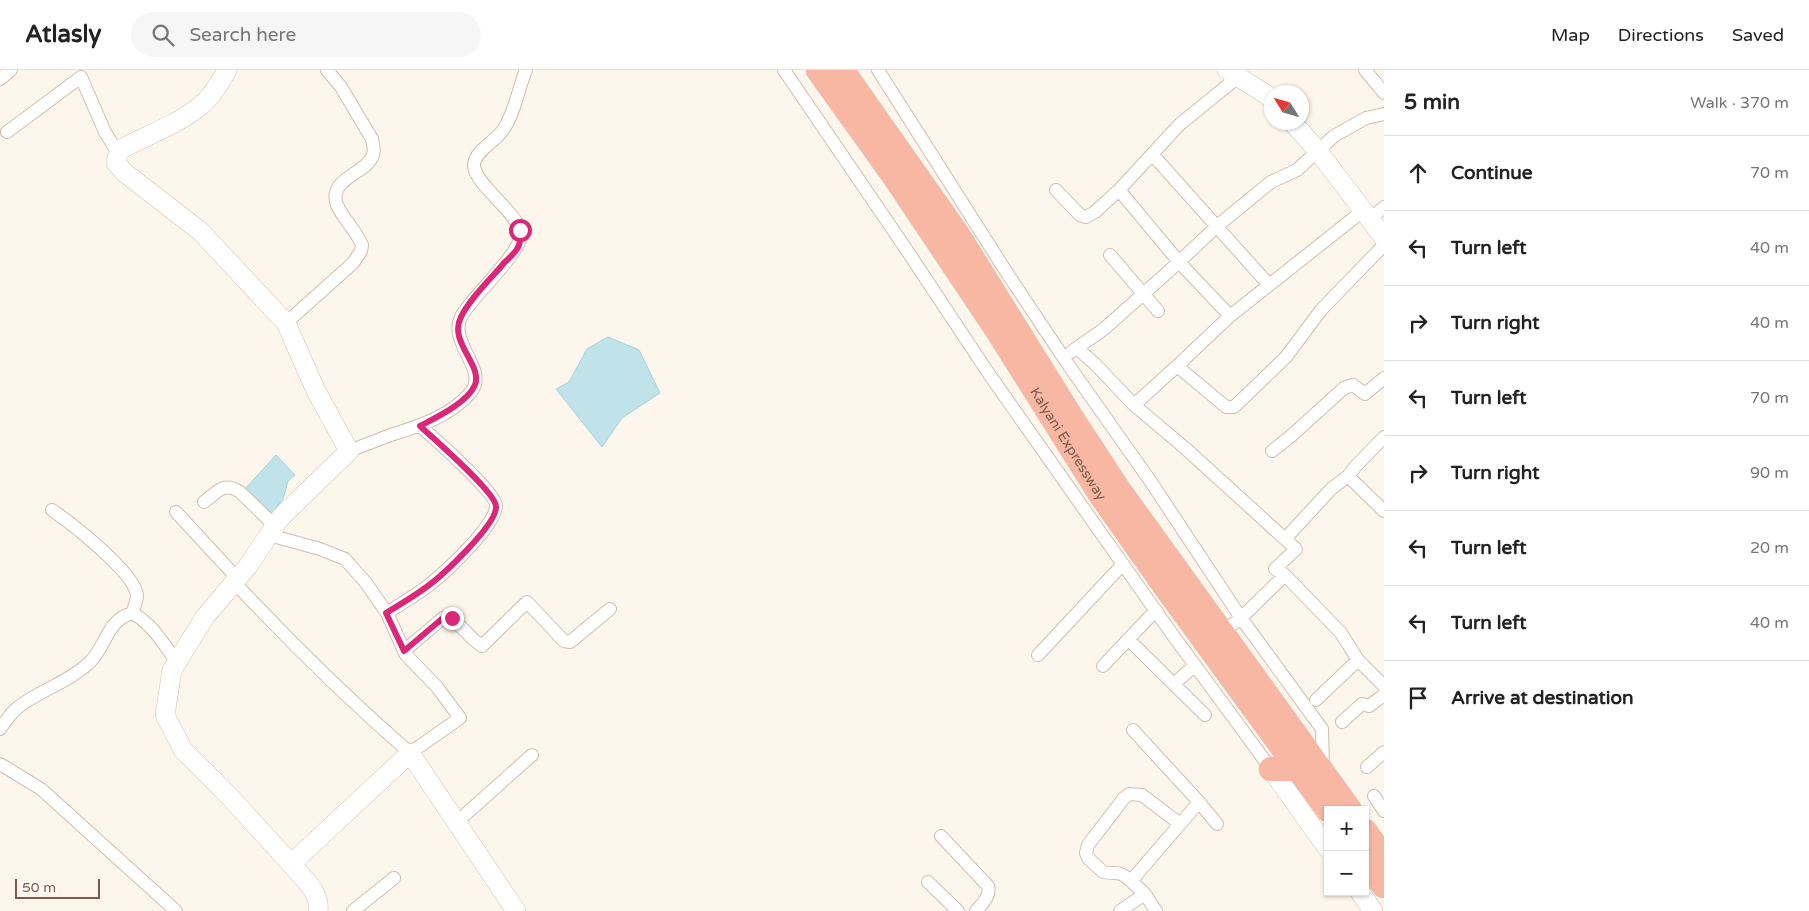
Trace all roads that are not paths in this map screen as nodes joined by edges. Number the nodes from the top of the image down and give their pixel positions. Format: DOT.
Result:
graph roads {
  1 [pos="11,70"];
  2 [pos="227,70"];
  3 [pos="327,70"];
  4 [pos="526,70"];
  5 [pos="784,70"];
  6 [pos="818,70"];
  7 [pos="842,70"];
  8 [pos="878,70"];
  9 [pos="1365,70"];
  10 [pos="1233,73"];
  11 [pos="78,74"];
  12 [pos="0,79"];
  13 [pos="1264,93"];
  14 [pos="1384,93"];
  15 [pos="1384,114"];
  16 [pos="1299,130"];
  17 [pos="7,132"];
  18 [pos="1316,150"];
  19 [pos="118,154"];
  20 [pos="1152,154"];
  21 [pos="1056,190"];
  22 [pos="1119,190"];
  23 [pos="1373,212"];
  24 [pos="1217,226"];
  25 [pos="1384,238"];
  26 [pos="1384,245"];
  27 [pos="1110,255"];
  28 [pos="1179,262"];
  29 [pos="1269,285"];
  30 [pos="1142,295"];
  31 [pos="1158,311"];
  32 [pos="1230,316"];
  33 [pos="286,323"];
  34 [pos="1078,349"];
  35 [pos="1062,356"];
  36 [pos="1177,366"];
  37 [pos="1384,378"];
  38 [pos="1134,405"];
  39 [pos="420,426"];
  40 [pos="1384,437"];
  41 [pos="1272,451"];
  42 [pos="349,452"];
  43 [pos="1348,476"];
  44 [pos="204,502"];
  45 [pos="52,510"];
  46 [pos="1384,511"];
  47 [pos="176,512"];
  48 [pos="272,531"];
  49 [pos="1285,539"];
  50 [pos="1123,564"];
  51 [pos="1284,575"];
  52 [pos="234,582"];
  53 [pos="610,609"];
  54 [pos="1156,610"];
  55 [pos="132,613"];
  56 [pos="386,613"];
  57 [pos="1241,618"];
  58 [pos="1221,633"];
  59 [pos="1128,639"];
  60 [pos="404,651"];
  61 [pos="1038,656"];
  62 [pos="1358,660"];
  63 [pos="177,662"];
  64 [pos="1195,665"];
  65 [pos="1102,666"];
  66 [pos="1174,684"];
  67 [pos="1384,686"];
  68 [pos="1384,696"];
  69 [pos="1316,700"];
  70 [pos="1205,715"];
  71 [pos="1342,722"];
  72 [pos="0,729"];
  73 [pos="1133,730"];
  74 [pos="1384,752"];
  75 [pos="410,753"];
  76 [pos="532,755"];
  77 [pos="0,764"];
  78 [pos="1367,767"];
  79 [pos="1300,769"];
  80 [pos="1271,770"];
  81 [pos="1324,774"];
  82 [pos="1374,796"];
  83 [pos="1199,802"];
  84 [pos="1325,806"];
  85 [pos="1347,806"];
  86 [pos="1384,811"];
  87 [pos="457,822"];
  88 [pos="1180,824"];
  89 [pos="1217,824"];
  90 [pos="941,836"];
  91 [pos="1369,837"];
  92 [pos="1324,843"];
  93 [pos="1384,858"];
  94 [pos="291,864"];
  95 [pos="1369,865"];
  96 [pos="394,878"];
  97 [pos="1131,881"];
  98 [pos="928,882"];
  99 [pos="1384,886"];
  100 [pos="1144,894"];
  101 [pos="1363,896"];
  102 [pos="321,909"];
  103 [pos="978,910"];
  104 [pos="176,911"];
  105 [pos="353,911"];
  106 [pos="516,911"];
  107 [pos="958,911"];
  108 [pos="1120,911"];
  109 [pos="1156,911"];
  110 [pos="1373,911"];
  1 -- 12 [label="street"];
  2 -- 19 [label="street"];
  3 -- 33 [label="street"];
  4 -- 39 [label="street"];
  5 -- 50 [label="street"];
  6 -- 79 [label="highway, Kalyani Expressway"];
  7 -- 58 [label="highway, Kalyani Expressway"];
  8 -- 35 [label="street"];
  9 -- 14 [label="street"];
  10 -- 13 [label="street"];
  10 -- 20 [label="street"];
  11 -- 17 [label="street"];
  11 -- 19 [label="street"];
  15 -- 18 [label="street"];
  16 -- 18 [label="street"];
  18 -- 23 [label="street"];
  18 -- 24 [label="street"];
  19 -- 33 [label="street"];
  20 -- 22 [label="street"];
  20 -- 24 [label="street"];
  21 -- 22 [label="street"];
  22 -- 28 [label="street"];
  23 -- 25 [label="street"];
  23 -- 29 [label="street"];
  24 -- 28 [label="street"];
  24 -- 29 [label="street"];
  26 -- 36 [label="street"];
  27 -- 30 [label="street"];
  28 -- 30 [label="street"];
  28 -- 32 [label="street"];
  29 -- 32 [label="street"];
  30 -- 31 [label="street"];
  30 -- 34 [label="street"];
  32 -- 36 [label="street"];
  33 -- 42 [label="street"];
  34 -- 35 [label="street"];
  34 -- 38 [label="street"];
  35 -- 57 [label="street"];
  36 -- 38 [label="street"];
  37 -- 41 [label="street"];
  38 -- 49 [label="street"];
  39 -- 42 [label="street"];
  39 -- 56 [label="street"];
  40 -- 43 [label="street"];
  42 -- 48 [label="street"];
  43 -- 46 [label="street"];
  43 -- 49 [label="street"];
  44 -- 48 [label="street"];
  45 -- 55 [label="street"];
  47 -- 52 [label="street"];
  48 -- 52 [label="street"];
  48 -- 56 [label="street"];
  49 -- 51 [label="street"];
  50 -- 54 [label="street"];
  50 -- 61 [label="street"];
  51 -- 57 [label="street"];
  51 -- 62 [label="street"];
  52 -- 63 [label="street"];
  52 -- 75 [label="street"];
  53 -- 60 [label="street"];
  54 -- 59 [label="street"];
  54 -- 64 [label="street"];
  55 -- 63 [label="street"];
  55 -- 72 [label="street"];
  56 -- 60 [label="street"];
  57 -- 58 [label="street"];
  57 -- 81 [label="street"];
  58 -- 81 [label="highway, Kalyani Expressway"];
  59 -- 65 [label="street"];
  59 -- 66 [label="street"];
  60 -- 75 [label="street"];
  62 -- 67 [label="street"];
  62 -- 69 [label="street"];
  63 -- 94 [label="street"];
  64 -- 66 [label="street"];
  64 -- 80 [label="street"];
  66 -- 70 [label="street"];
  68 -- 71 [label="street"];
  73 -- 83 [label="street"];
  74 -- 78 [label="street"];
  75 -- 87 [label="street"];
  75 -- 94 [label="street"];
  76 -- 87 [label="street"];
  77 -- 104 [label="street"];
  79 -- 80 [label="highway"];
  79 -- 84 [label="highway, Kalyani Expressway"];
  80 -- 92 [label="street"];
  81 -- 85 [label="highway, Kalyani Expressway"];
  82 -- 86 [label="street"];
  83 -- 88 [label="street"];
  83 -- 89 [label="street"];
  87 -- 106 [label="street"];
  88 -- 97 [label="street"];
  88 -- 97 [label="street"];
  90 -- 103 [label="street"];
  91 -- 93 [label="highway"];
  94 -- 102 [label="street"];
  95 -- 99 [label="highway"];
  96 -- 105 [label="street"];
  97 -- 100 [label="street"];
  98 -- 107 [label="street"];
  100 -- 108 [label="street"];
  100 -- 109 [label="street"];
  101 -- 110 [label="street"];
}
